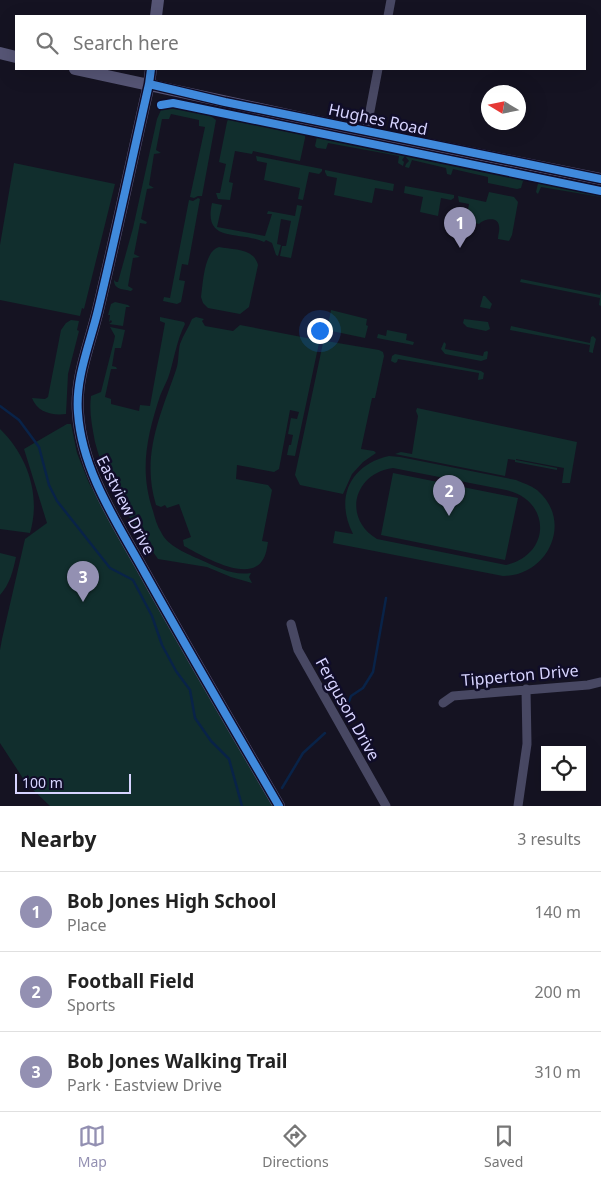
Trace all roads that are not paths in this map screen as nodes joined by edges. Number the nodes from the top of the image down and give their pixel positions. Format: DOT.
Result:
graph roads {
  1 [pos="158,0"];
  2 [pos="391,0"];
  3 [pos="156,15"];
  4 [pos="388,15"];
  5 [pos="0,53"];
  6 [pos="15,57"];
  7 [pos="80,70"];
  8 [pos="151,70"];
  9 [pos="378,70"];
  10 [pos="149,84"];
  11 [pos="366,132"];
  12 [pos="601,179"];
  13 [pos="291,624"];
  14 [pos="601,682"];
  15 [pos="526,689"];
  16 [pos="443,703"];
  17 [pos="279,806"];
  18 [pos="386,806"];
  19 [pos="518,806"];
  1 -- 3 [label="street"];
  2 -- 4 [label="street"];
  5 -- 6 [label="street"];
  7 -- 10 [label="street, Hughes Road"];
  8 -- 10 [label="street, Eastview Drive"];
  9 -- 11 [label="street"];
  10 -- 11 [label="street, Hughes Road"];
  10 -- 17 [label="street, Eastview Drive"];
  11 -- 12 [label="street, Hughes Road"];
  13 -- 18 [label="street, Ferguson Drive"];
  14 -- 15 [label="street, Tipperton Drive"];
  15 -- 16 [label="street, Tipperton Drive"];
  15 -- 19 [label="street"];
}
